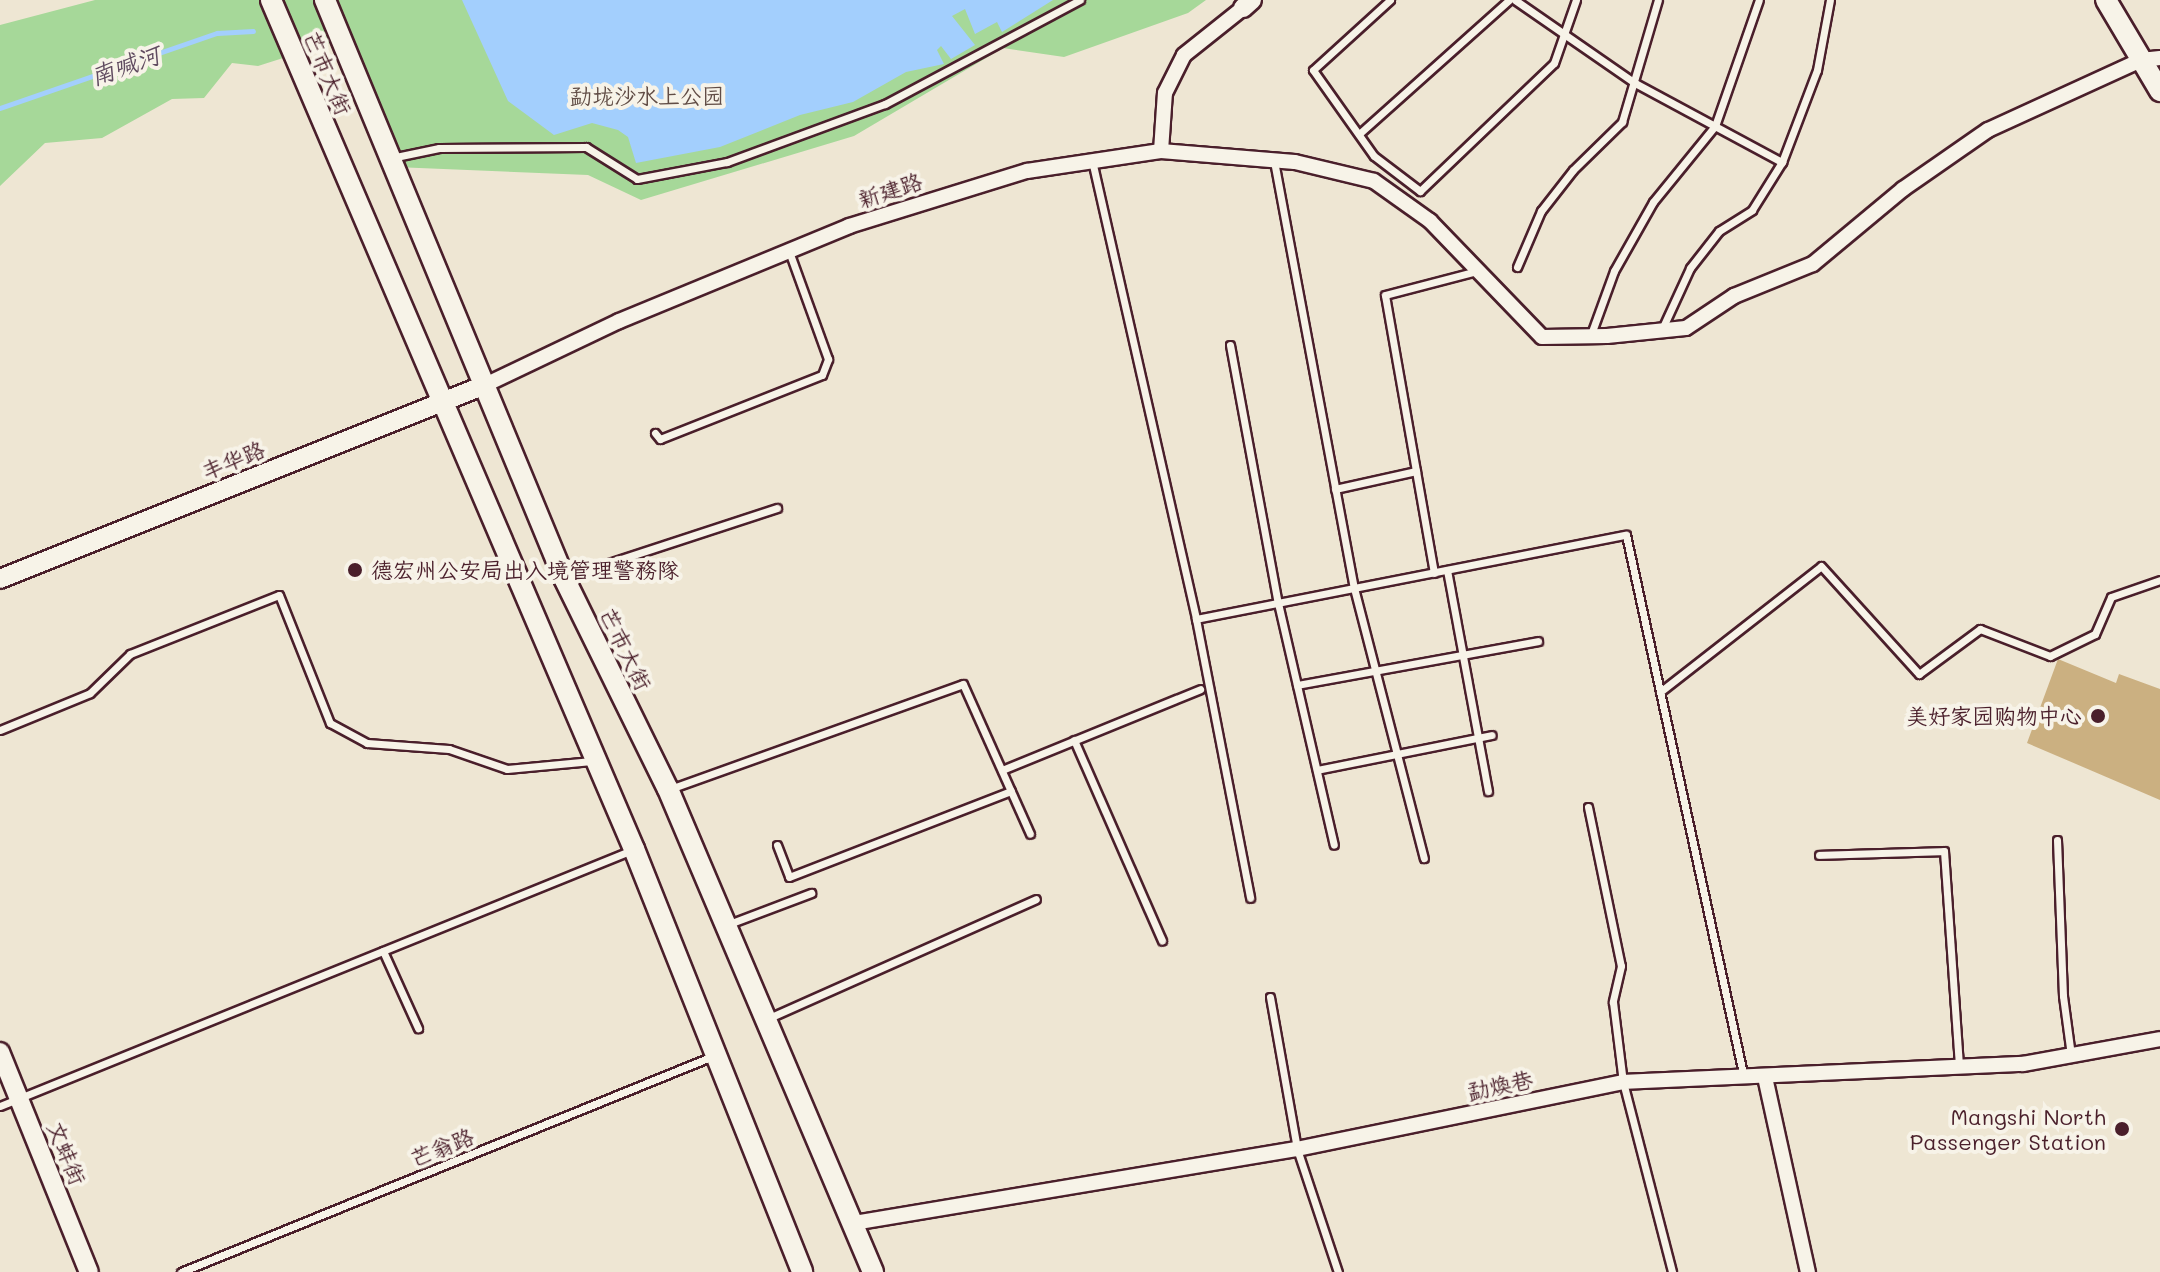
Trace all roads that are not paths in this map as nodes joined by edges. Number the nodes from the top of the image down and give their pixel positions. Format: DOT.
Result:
graph roads {
  1 [pos="271,0"];
  2 [pos="325,0"];
  3 [pos="1080,0"];
  4 [pos="1390,0"];
  5 [pos="1512,0"];
  6 [pos="1576,0"];
  7 [pos="1658,0"];
  8 [pos="1759,0"];
  9 [pos="1830,0"];
  10 [pos="2106,0"];
  11 [pos="1248,4"];
  12 [pos="1564,35"];
  13 [pos="2151,59"];
  14 [pos="1635,83"];
  15 [pos="2160,91"];
  16 [pos="1715,126"];
  17 [pos="1359,134"];
  18 [pos="1161,151"];
  19 [pos="391,158"];
  20 [pos="1274,161"];
  21 [pos="1782,162"];
  22 [pos="1093,165"];
  23 [pos="789,251"];
  24 [pos="1517,267"];
  25 [pos="1477,271"];
  26 [pos="1661,331"];
  27 [pos="1590,337"];
  28 [pos="1230,345"];
  29 [pos="485,385"];
  30 [pos="442,402"];
  31 [pos="655,433"];
  32 [pos="1416,471"];
  33 [pos="1335,489"];
  34 [pos="777,508"];
  35 [pos="1447,570"];
  36 [pos="1434,573"];
  37 [pos="564,578"];
  38 [pos="0,579"];
  39 [pos="2160,580"];
  40 [pos="1354,588"];
  41 [pos="1278,603"];
  42 [pos="1196,619"];
  43 [pos="1538,641"];
  44 [pos="1461,656"];
  45 [pos="1375,672"];
  46 [pos="1297,685"];
  47 [pos="1200,689"];
  48 [pos="1660,692"];
  49 [pos="0,730"];
  50 [pos="1492,735"];
  51 [pos="1478,738"];
  52 [pos="1074,740"];
  53 [pos="1397,756"];
  54 [pos="594,761"];
  55 [pos="1002,770"];
  56 [pos="1317,770"];
  57 [pos="668,789"];
  58 [pos="1011,791"];
  59 [pos="1488,791"];
  60 [pos="1588,807"];
  61 [pos="1030,834"];
  62 [pos="2057,840"];
  63 [pos="777,845"];
  64 [pos="1334,845"];
  65 [pos="634,849"];
  66 [pos="1819,855"];
  67 [pos="1424,858"];
  68 [pos="811,893"];
  69 [pos="1250,898"];
  70 [pos="1036,899"];
  71 [pos="727,925"];
  72 [pos="1162,940"];
  73 [pos="383,951"];
  74 [pos="1270,997"];
  75 [pos="763,1021"];
  76 [pos="418,1028"];
  77 [pos="2160,1039"];
  78 [pos="0,1052"];
  79 [pos="716,1055"];
  80 [pos="2071,1055"];
  81 [pos="1959,1068"];
  82 [pos="1765,1077"];
  83 [pos="1744,1078"];
  84 [pos="1623,1082"];
  85 [pos="19,1098"];
  86 [pos="0,1106"];
  87 [pos="1297,1149"];
  88 [pos="854,1223"];
  89 [pos="202,1268"];
  90 [pos="89,1272"];
  91 [pos="181,1272"];
  92 [pos="802,1272"];
  93 [pos="873,1272"];
  94 [pos="1338,1272"];
  95 [pos="1672,1272"];
  96 [pos="1808,1272"];
  1 -- 30 [label="main road, 芒市大街"];
  2 -- 19 [label="main road, 芒市大街"];
  3 -- 19 [label="lane"];
  4 -- 17 [label="lane"];
  5 -- 12 [label="lane"];
  5 -- 17 [label="lane"];
  6 -- 12 [label="lane"];
  7 -- 14 [label="lane"];
  8 -- 16 [label="lane"];
  9 -- 21 [label="lane"];
  10 -- 13 [label="main road"];
  11 -- 18 [label="street"];
  12 -- 14 [label="lane"];
  12 -- 17 [label="lane"];
  13 -- 15 [label="main road"];
  13 -- 26 [label="street, 新建路"];
  14 -- 16 [label="lane"];
  14 -- 24 [label="lane"];
  16 -- 21 [label="lane"];
  16 -- 27 [label="lane"];
  18 -- 20 [label="street, 新建路"];
  18 -- 22 [label="street, 新建路"];
  19 -- 29 [label="main road, 芒市大街"];
  20 -- 25 [label="street, 新建路"];
  20 -- 33 [label="lane"];
  21 -- 26 [label="lane"];
  22 -- 23 [label="street, 新建路"];
  22 -- 42 [label="lane"];
  23 -- 29 [label="street, 新建路"];
  23 -- 31 [label="lane"];
  25 -- 27 [label="street, 新建路"];
  25 -- 32 [label="lane"];
  26 -- 27 [label="street, 新建路"];
  28 -- 41 [label="lane"];
  29 -- 30 [label="street, 丰华路"];
  29 -- 37 [label="main road, 芒市大街"];
  30 -- 38 [label="street, 丰华路"];
  30 -- 54 [label="main road, 芒市大街"];
  32 -- 33 [label="lane"];
  32 -- 36 [label="lane"];
  33 -- 40 [label="lane"];
  34 -- 37 [label="lane"];
  35 -- 36 [label="lane"];
  35 -- 44 [label="lane"];
  35 -- 48 [label="lane"];
  36 -- 40 [label="lane"];
  37 -- 57 [label="main road, 芒市大街"];
  39 -- 48 [label="lane"];
  40 -- 41 [label="lane"];
  40 -- 45 [label="lane"];
  41 -- 42 [label="lane"];
  41 -- 46 [label="lane"];
  42 -- 69 [label="lane"];
  43 -- 44 [label="lane"];
  44 -- 45 [label="lane"];
  44 -- 51 [label="lane"];
  45 -- 46 [label="lane"];
  45 -- 53 [label="lane"];
  46 -- 56 [label="lane"];
  47 -- 52 [label="lane"];
  48 -- 83 [label="lane"];
  49 -- 54 [label="lane"];
  50 -- 51 [label="lane"];
  51 -- 53 [label="lane"];
  51 -- 59 [label="lane"];
  52 -- 55 [label="lane"];
  52 -- 72 [label="lane"];
  53 -- 56 [label="lane"];
  53 -- 67 [label="lane"];
  54 -- 65 [label="main road, 芒市大街"];
  55 -- 57 [label="lane"];
  55 -- 58 [label="lane"];
  56 -- 64 [label="lane"];
  57 -- 71 [label="main road, 芒市大街"];
  58 -- 61 [label="lane"];
  58 -- 63 [label="lane"];
  60 -- 84 [label="lane"];
  62 -- 80 [label="lane"];
  65 -- 73 [label="lane"];
  65 -- 79 [label="main road, 芒市大街"];
  66 -- 81 [label="lane"];
  68 -- 71 [label="lane"];
  70 -- 75 [label="lane"];
  71 -- 75 [label="main road, 芒市大街"];
  73 -- 76 [label="lane"];
  73 -- 85 [label="lane"];
  74 -- 87 [label="lane"];
  75 -- 88 [label="main road, 芒市大街"];
  77 -- 80 [label="street, 勐焕巷"];
  78 -- 85 [label="street, 文蚌街"];
  79 -- 89 [label="lane, 芒翁路"];
  79 -- 92 [label="main road, 芒市大街"];
  80 -- 81 [label="street, 勐焕巷"];
  81 -- 82 [label="street, 勐焕巷"];
  82 -- 83 [label="street, 勐焕巷"];
  82 -- 96 [label="street"];
  83 -- 84 [label="street, 勐焕巷"];
  84 -- 87 [label="street, 勐焕巷"];
  84 -- 95 [label="lane"];
  85 -- 86 [label="lane"];
  85 -- 90 [label="street, 文蚌街"];
  87 -- 88 [label="street, 勐焕巷"];
  87 -- 94 [label="lane"];
  88 -- 93 [label="main road, 芒市大街"];
  89 -- 91 [label="lane, 芒翁路"];
}
